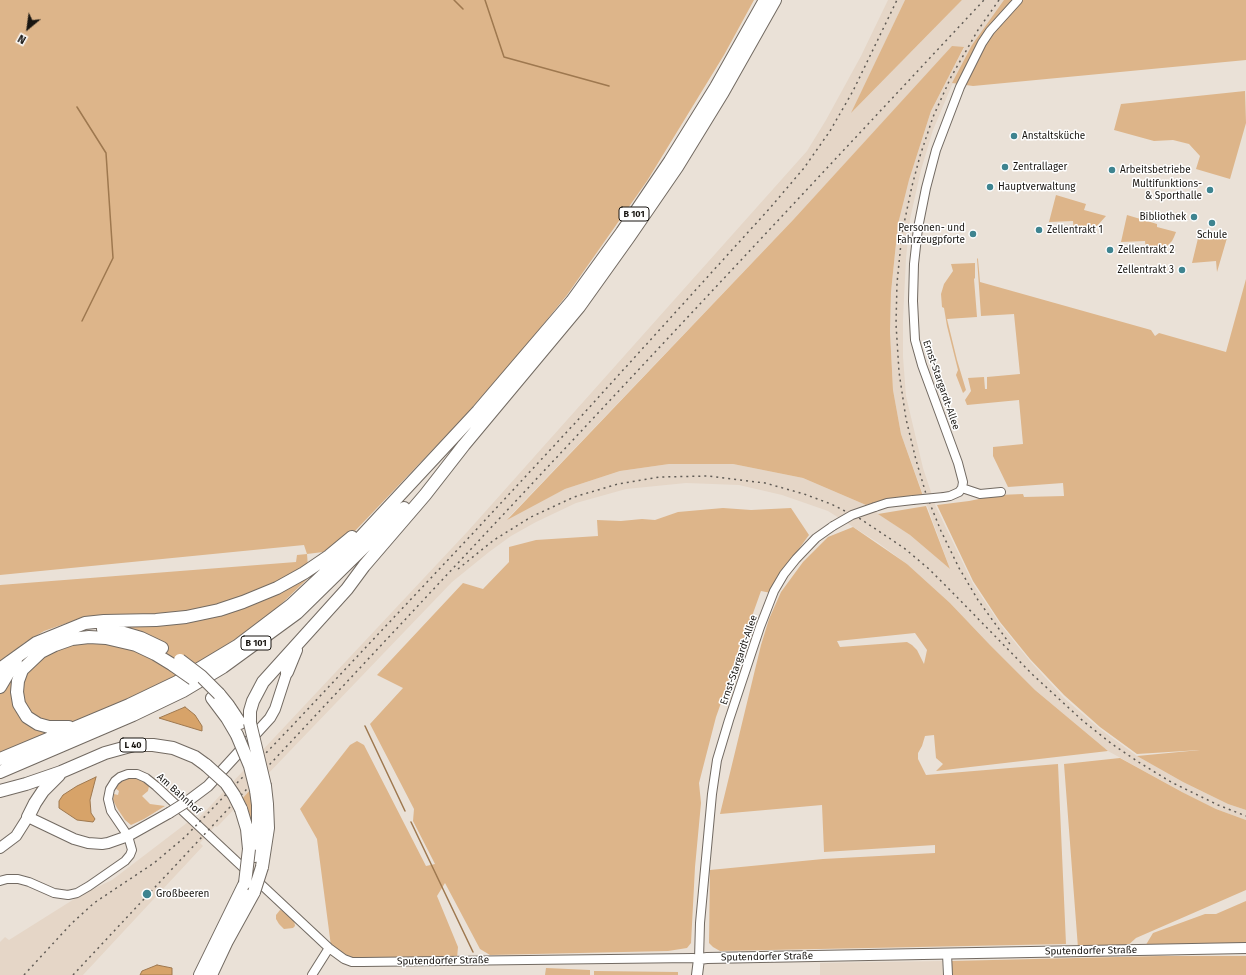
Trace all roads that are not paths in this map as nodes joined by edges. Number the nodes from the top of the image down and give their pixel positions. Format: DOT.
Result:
graph roads {
  1 [pos="764,0"];
  2 [pos="775,0"];
  3 [pos="1018,0"];
  4 [pos="464,445"];
  5 [pos="962,488"];
  6 [pos="1001,492"];
  7 [pos="388,507"];
  8 [pos="68,630"];
  9 [pos="303,639"];
  10 [pos="19,656"];
  11 [pos="176,662"];
  12 [pos="0,669"];
  13 [pos="287,672"];
  14 [pos="0,687"];
  15 [pos="80,726"];
  16 [pos="243,729"];
  17 [pos="0,760"];
  18 [pos="0,772"];
  19 [pos="61,772"];
  20 [pos="260,788"];
  21 [pos="0,791"];
  22 [pos="28,817"];
  23 [pos="128,836"];
  24 [pos="0,848"];
  25 [pos="252,853"];
  26 [pos="0,881"];
  27 [pos="302,923"];
  28 [pos="329,948"];
  29 [pos="1246,948"];
  30 [pos="947,954"];
  31 [pos="699,959"];
  32 [pos="200,975"];
  33 [pos="211,975"];
  34 [pos="312,975"];
  35 [pos="697,975"];
  36 [pos="948,975"];
  1 -- 7 [label="highway, B 101"];
  2 -- 4 [label="highway, B 101"];
  3 -- 5 [label="street, Ernst-Stargardt-Allee"];
  4 -- 9 [label="highway"];
  4 -- 18 [label="highway, B 101"];
  5 -- 6 [label="street"];
  5 -- 31 [label="street, Ernst-Stargardt-Allee, bridge"];
  7 -- 8 [label="highway"];
  7 -- 15 [label="highway, B 101"];
  8 -- 10 [label="highway"];
  8 -- 11 [label="highway"];
  9 -- 13 [label="highway"];
  9 -- 16 [label="highway"];
  10 -- 12 [label="highway"];
  10 -- 14 [label="highway"];
  11 -- 15 [label="highway"];
  11 -- 16 [label="highway, bridge"];
  13 -- 23 [label="main road, bridge"];
  15 -- 17 [label="highway, B 101"];
  16 -- 20 [label="highway, bridge"];
  16 -- 20 [label="highway, bridge"];
  19 -- 21 [label="highway"];
  19 -- 22 [label="highway, L 40"];
  19 -- 25 [label="highway, L 40, bridge"];
  20 -- 25 [label="highway"];
  20 -- 33 [label="highway, bridge"];
  22 -- 23 [label="main road"];
  22 -- 24 [label="main road, L 40"];
  23 -- 26 [label="street, Am Bahnhof"];
  23 -- 27 [label="street, Am Bahnhof"];
  25 -- 32 [label="highway, L 40, bridge"];
  27 -- 28 [label="street, Sputendorfer Straße"];
  28 -- 31 [label="street, Sputendorfer Straße"];
  28 -- 34 [label="street"];
  29 -- 30 [label="main road, Sputendorfer Straße"];
  30 -- 31 [label="main road, Sputendorfer Straße"];
  30 -- 36 [label="street"];
  31 -- 35 [label="main road"];
}
